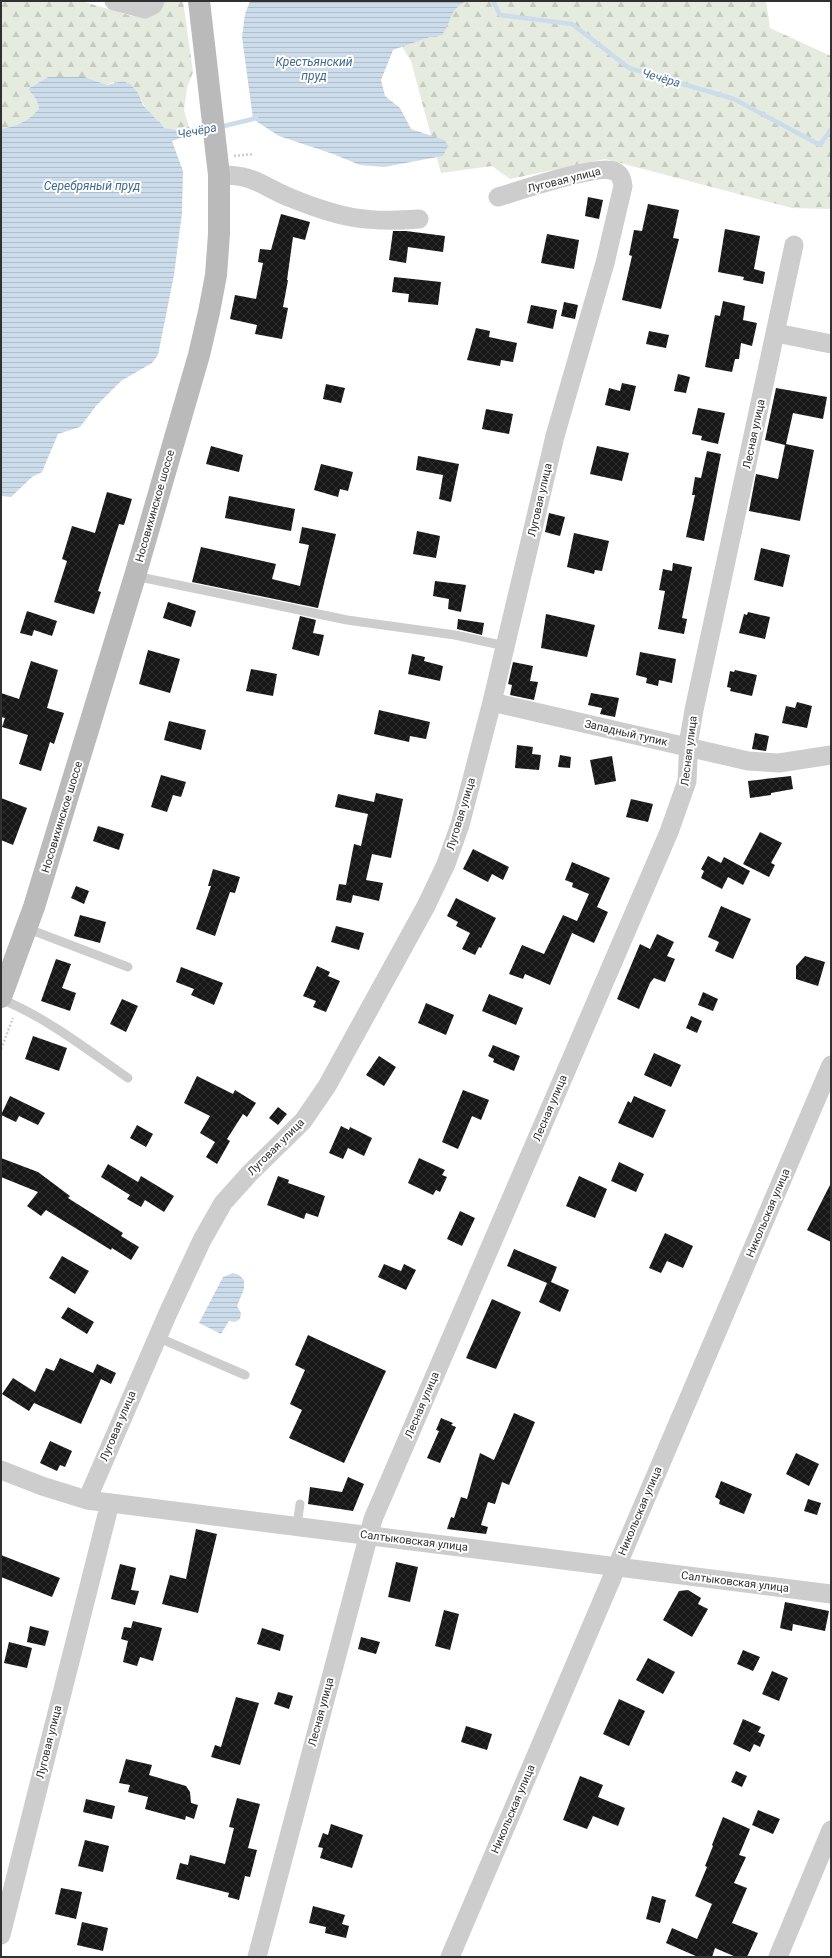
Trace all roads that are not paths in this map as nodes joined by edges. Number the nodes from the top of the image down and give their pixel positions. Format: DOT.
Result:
graph roads {
  1 [pos="114,1"];
  2 [pos="155,1"];
  3 [pos="201,5"];
  4 [pos="224,163"];
  5 [pos="498,197"];
  6 [pos="419,219"];
  7 [pos="794,246"];
  8 [pos="776,333"];
  9 [pos="831,344"];
  10 [pos="135,576"];
  11 [pos="505,646"];
  12 [pos="492,702"];
  13 [pos="689,747"];
  14 [pos="831,755"];
  15 [pos="26,928"];
  16 [pos="128,967"];
  17 [pos="1,998"];
  18 [pos="831,1065"];
  19 [pos="128,1078"];
  20 [pos="157,1337"];
  21 [pos="245,1375"];
  22 [pos="1,1470"];
  23 [pos="87,1500"];
  24 [pos="110,1502"];
  25 [pos="300,1504"];
  26 [pos="297,1526"];
  27 [pos="368,1535"];
  28 [pos="617,1567"];
  29 [pos="831,1594"];
  30 [pos="831,1830"];
  31 [pos="1,1935"];
  32 [pos="257,1957"];
  33 [pos="450,1957"];
  34 [pos="778,1957"];
  1 -- 2 [label="street"];
  3 -- 4 [label="main road, Носовихинское шоссе"];
  4 -- 6 [label="street"];
  4 -- 10 [label="main road, Носовихинское шоссе"];
  5 -- 11 [label="street, Луговая улица"];
  7 -- 8 [label="street, Лесная улица"];
  8 -- 9 [label="street"];
  8 -- 13 [label="street, Лесная улица"];
  10 -- 11 [label="lane"];
  10 -- 15 [label="main road, Носовихинское шоссе"];
  11 -- 12 [label="street, Луговая улица"];
  12 -- 13 [label="street, Западный тупик"];
  12 -- 20 [label="street, Луговая улица"];
  13 -- 14 [label="street, Западный тупик"];
  13 -- 27 [label="street, Лесная улица"];
  15 -- 16 [label="lane"];
  15 -- 17 [label="main road, Носовихинское шоссе"];
  17 -- 19 [label="lane"];
  18 -- 28 [label="street, Никольская улица"];
  20 -- 21 [label="lane"];
  20 -- 23 [label="street, Луговая улица"];
  22 -- 23 [label="street, Салтыковская улица"];
  23 -- 24 [label="street, Салтыковская улица"];
  24 -- 26 [label="street, Салтыковская улица"];
  24 -- 31 [label="street, Луговая улица"];
  25 -- 26 [label="lane"];
  26 -- 27 [label="street, Салтыковская улица"];
  27 -- 28 [label="street, Салтыковская улица"];
  27 -- 32 [label="street, Лесная улица"];
  28 -- 29 [label="street, Салтыковская улица"];
  28 -- 33 [label="street, Никольская улица"];
  30 -- 34 [label="street"];
}
